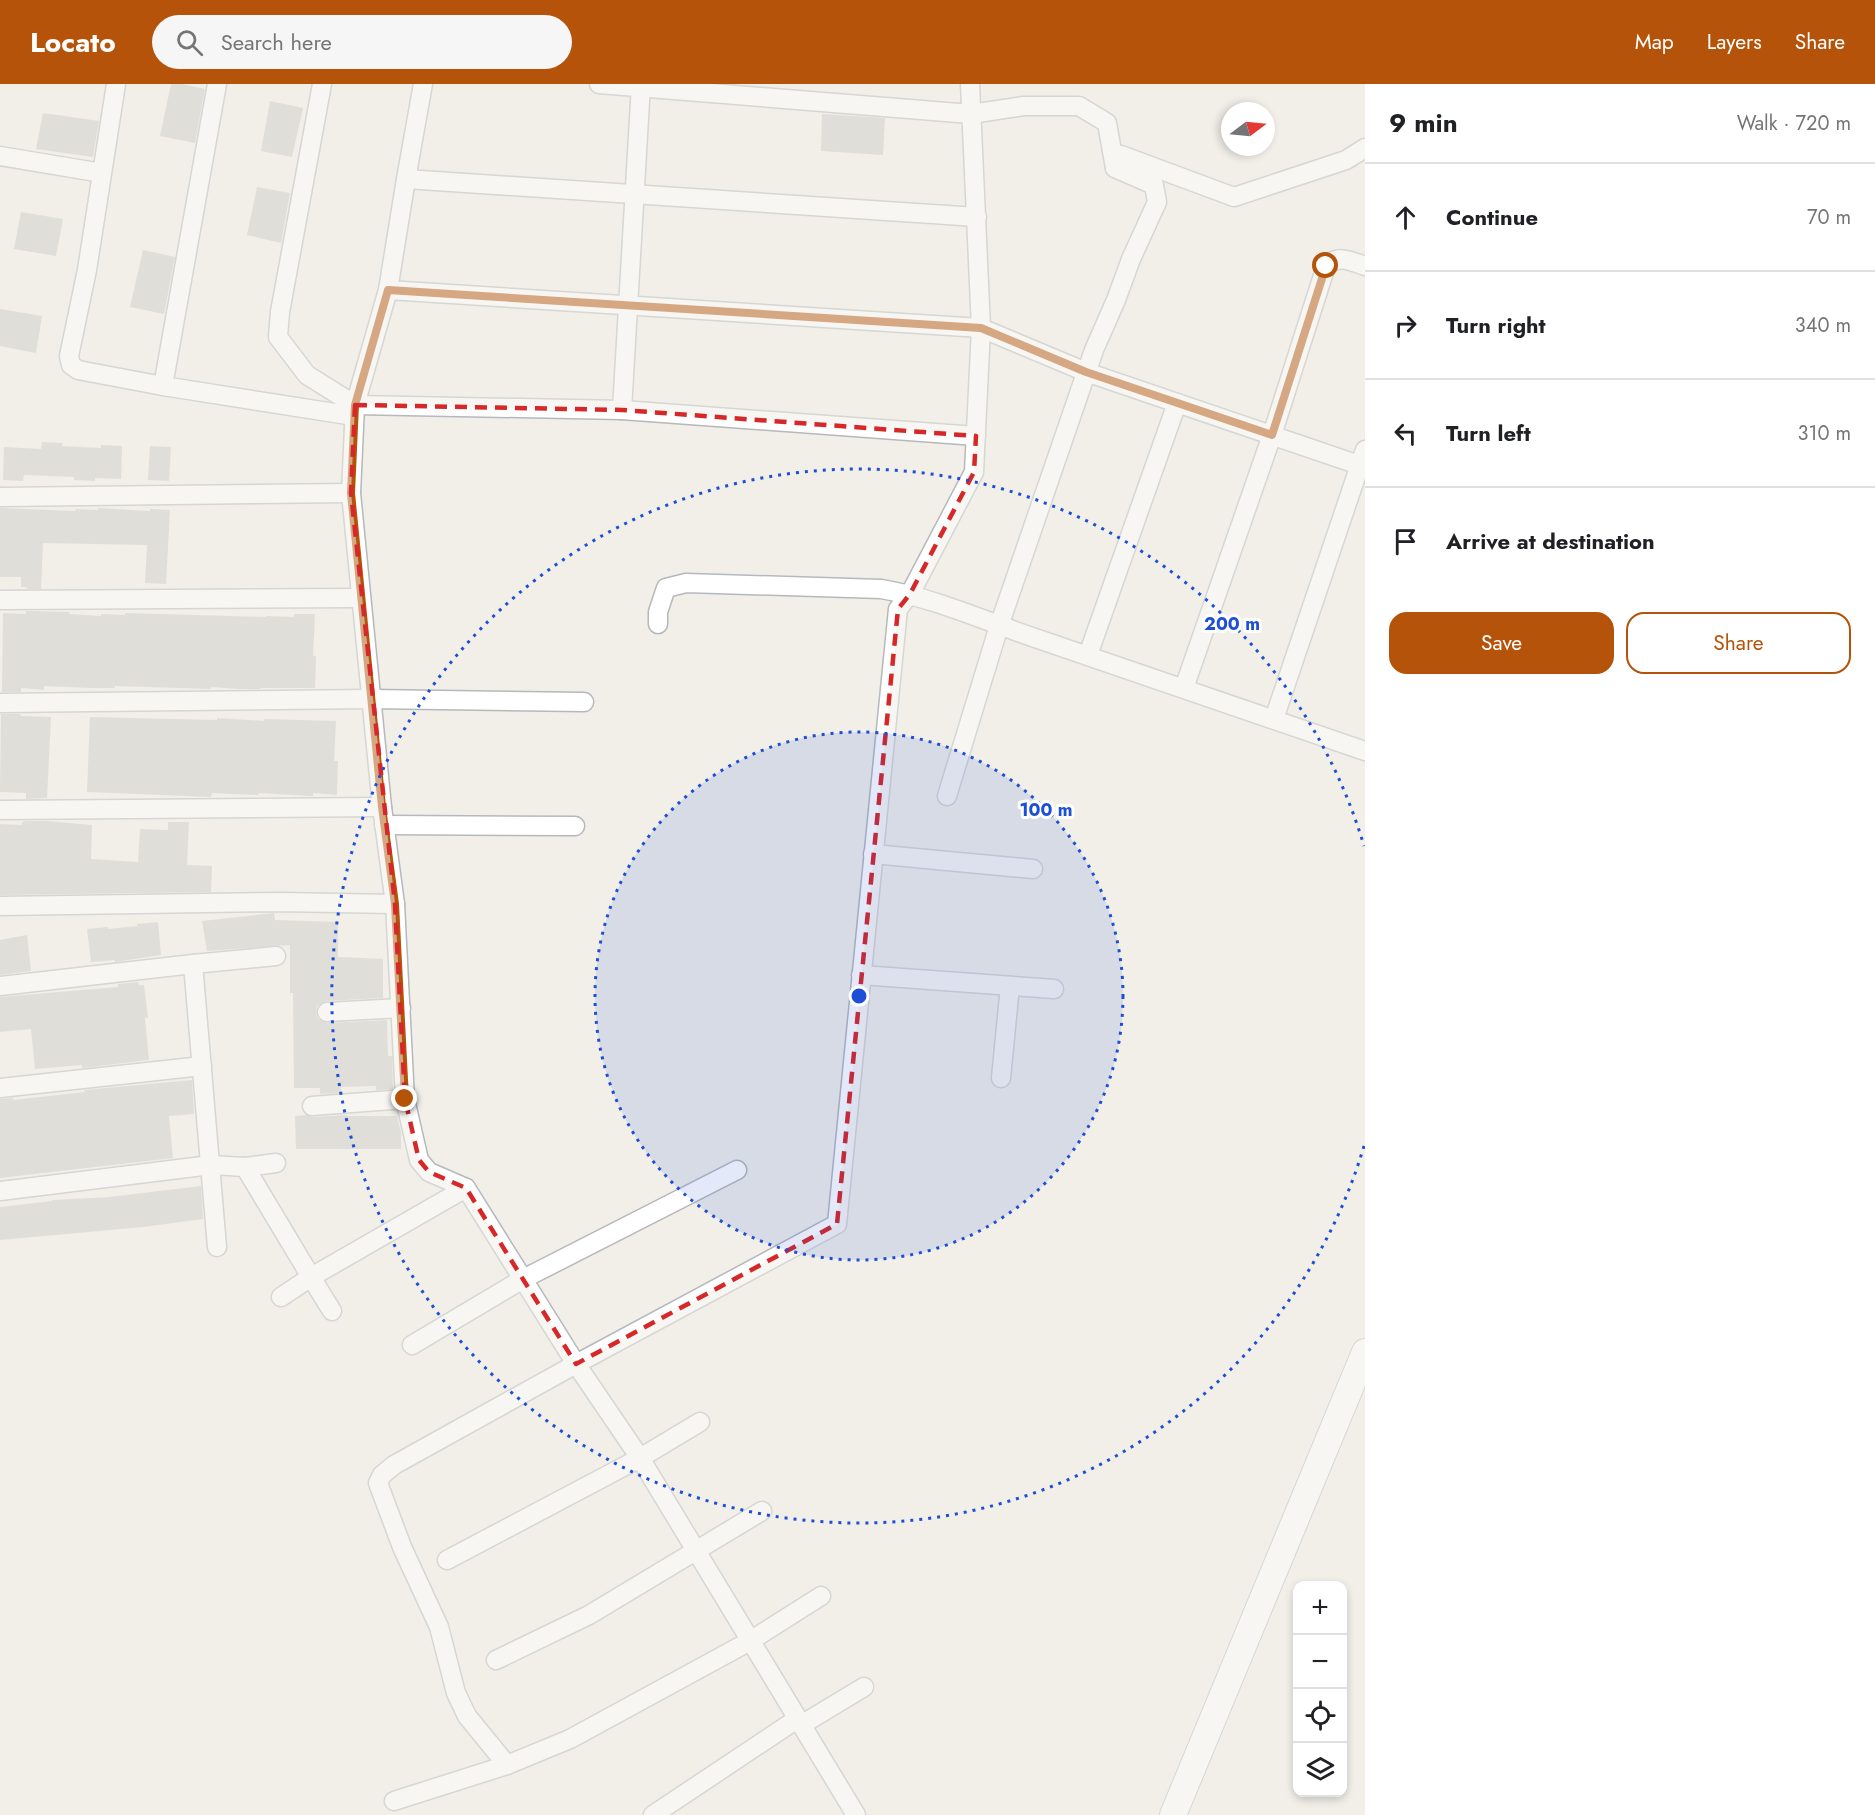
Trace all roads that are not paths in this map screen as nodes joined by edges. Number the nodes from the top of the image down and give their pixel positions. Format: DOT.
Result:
graph roads {
  1 [pos="116,84"];
  2 [pos="217,84"];
  3 [pos="322,84"];
  4 [pos="423,84"];
  5 [pos="599,84"];
  6 [pos="970,84"];
  7 [pos="640,86"];
  8 [pos="971,114"];
  9 [pos="1365,148"];
  10 [pos="0,156"];
  11 [pos="1115,168"];
  12 [pos="102,173"];
  13 [pos="406,179"];
  14 [pos="634,196"];
  15 [pos="977,217"];
  16 [pos="1365,266"];
  17 [pos="388,290"];
  18 [pos="628,306"];
  19 [pos="981,328"];
  20 [pos="1086,372"];
  21 [pos="163,386"];
  22 [pos="1177,403"];
  23 [pos="354,410"];
  24 [pos="621,410"];
  25 [pos="1272,435"];
  26 [pos="976,436"];
  27 [pos="1363,461"];
  28 [pos="351,493"];
  29 [pos="0,497"];
  30 [pos="910,594"];
  31 [pos="361,598"];
  32 [pos="0,600"];
  33 [pos="658,624"];
  34 [pos="999,626"];
  35 [pos="1088,655"];
  36 [pos="1184,688"];
  37 [pos="371,699"];
  38 [pos="584,702"];
  39 [pos="0,703"];
  40 [pos="1274,719"];
  41 [pos="1364,748"];
  42 [pos="947,796"];
  43 [pos="0,810"];
  44 [pos="383,816"];
  45 [pos="575,826"];
  46 [pos="873,854"];
  47 [pos="1033,869"];
  48 [pos="395,904"];
  49 [pos="0,906"];
  50 [pos="276,956"];
  51 [pos="194,964"];
  52 [pos="861,975"];
  53 [pos="0,986"];
  54 [pos="1010,986"];
  55 [pos="1054,989"];
  56 [pos="401,1008"];
  57 [pos="327,1012"];
  58 [pos="202,1066"];
  59 [pos="1001,1078"];
  60 [pos="0,1088"];
  61 [pos="405,1099"];
  62 [pos="312,1106"];
  63 [pos="276,1163"];
  64 [pos="211,1165"];
  65 [pos="245,1167"];
  66 [pos="737,1170"];
  67 [pos="466,1188"];
  68 [pos="0,1191"];
  69 [pos="217,1247"];
  70 [pos="311,1277"];
  71 [pos="523,1279"];
  72 [pos="281,1297"];
  73 [pos="332,1311"];
  74 [pos="412,1345"];
  75 [pos="1365,1352"];
  76 [pos="576,1364"];
  77 [pos="700,1422"];
  78 [pos="640,1458"];
  79 [pos="762,1511"];
  80 [pos="695,1551"];
  81 [pos="447,1560"];
  82 [pos="821,1596"];
  83 [pos="750,1641"];
  84 [pos="496,1660"];
  85 [pos="864,1687"];
  86 [pos="799,1722"];
  87 [pos="507,1765"];
  88 [pos="393,1801"];
  89 [pos="848,1812"];
  90 [pos="653,1815"];
  91 [pos="1173,1815"];
  1 -- 12 [label="street"];
  2 -- 21 [label="street"];
  3 -- 23 [label="street"];
  4 -- 13 [label="street"];
  5 -- 7 [label="street"];
  6 -- 8 [label="street"];
  7 -- 8 [label="street"];
  7 -- 14 [label="street"];
  8 -- 11 [label="street"];
  8 -- 15 [label="street"];
  9 -- 11 [label="street"];
  10 -- 12 [label="street"];
  11 -- 20 [label="street"];
  12 -- 21 [label="street"];
  13 -- 14 [label="street"];
  13 -- 17 [label="street"];
  14 -- 15 [label="street"];
  14 -- 18 [label="street"];
  15 -- 19 [label="street"];
  16 -- 25 [label="street"];
  17 -- 18 [label="street"];
  17 -- 23 [label="street"];
  18 -- 19 [label="street"];
  18 -- 24 [label="street"];
  19 -- 20 [label="street"];
  19 -- 26 [label="street"];
  20 -- 22 [label="street"];
  20 -- 34 [label="street"];
  21 -- 23 [label="street"];
  22 -- 25 [label="street"];
  22 -- 35 [label="street"];
  23 -- 24 [label="street"];
  23 -- 28 [label="street"];
  24 -- 26 [label="street"];
  25 -- 27 [label="street"];
  25 -- 36 [label="street"];
  26 -- 30 [label="street"];
  27 -- 40 [label="street"];
  28 -- 29 [label="street"];
  28 -- 31 [label="street"];
  30 -- 33 [label="street"];
  30 -- 34 [label="street"];
  30 -- 46 [label="street"];
  31 -- 32 [label="street"];
  31 -- 37 [label="street"];
  34 -- 35 [label="street"];
  34 -- 42 [label="street"];
  35 -- 36 [label="street"];
  36 -- 40 [label="street"];
  37 -- 38 [label="street"];
  37 -- 39 [label="street"];
  37 -- 44 [label="street"];
  40 -- 41 [label="street"];
  43 -- 44 [label="street"];
  44 -- 45 [label="street"];
  44 -- 48 [label="street"];
  46 -- 47 [label="street"];
  46 -- 52 [label="street"];
  48 -- 49 [label="street"];
  48 -- 56 [label="street"];
  50 -- 51 [label="street"];
  51 -- 53 [label="street"];
  51 -- 58 [label="street"];
  52 -- 54 [label="street"];
  52 -- 76 [label="street"];
  54 -- 55 [label="street"];
  54 -- 59 [label="street"];
  56 -- 57 [label="street"];
  56 -- 61 [label="street"];
  58 -- 60 [label="street"];
  58 -- 64 [label="street"];
  61 -- 62 [label="street"];
  61 -- 67 [label="street"];
  63 -- 65 [label="street"];
  64 -- 65 [label="street"];
  64 -- 68 [label="street"];
  64 -- 69 [label="street"];
  65 -- 70 [label="street"];
  66 -- 71 [label="street"];
  67 -- 70 [label="street"];
  67 -- 71 [label="street"];
  70 -- 72 [label="street"];
  70 -- 73 [label="street"];
  71 -- 74 [label="street"];
  71 -- 76 [label="street"];
  75 -- 91 [label="main road"];
  76 -- 78 [label="street"];
  76 -- 87 [label="street"];
  77 -- 78 [label="street"];
  78 -- 80 [label="street"];
  78 -- 81 [label="street"];
  79 -- 80 [label="street"];
  80 -- 83 [label="street"];
  80 -- 84 [label="street"];
  82 -- 83 [label="street"];
  83 -- 86 [label="street"];
  83 -- 87 [label="street"];
  85 -- 86 [label="street"];
  86 -- 89 [label="street"];
  86 -- 90 [label="street"];
  87 -- 88 [label="street"];
}
